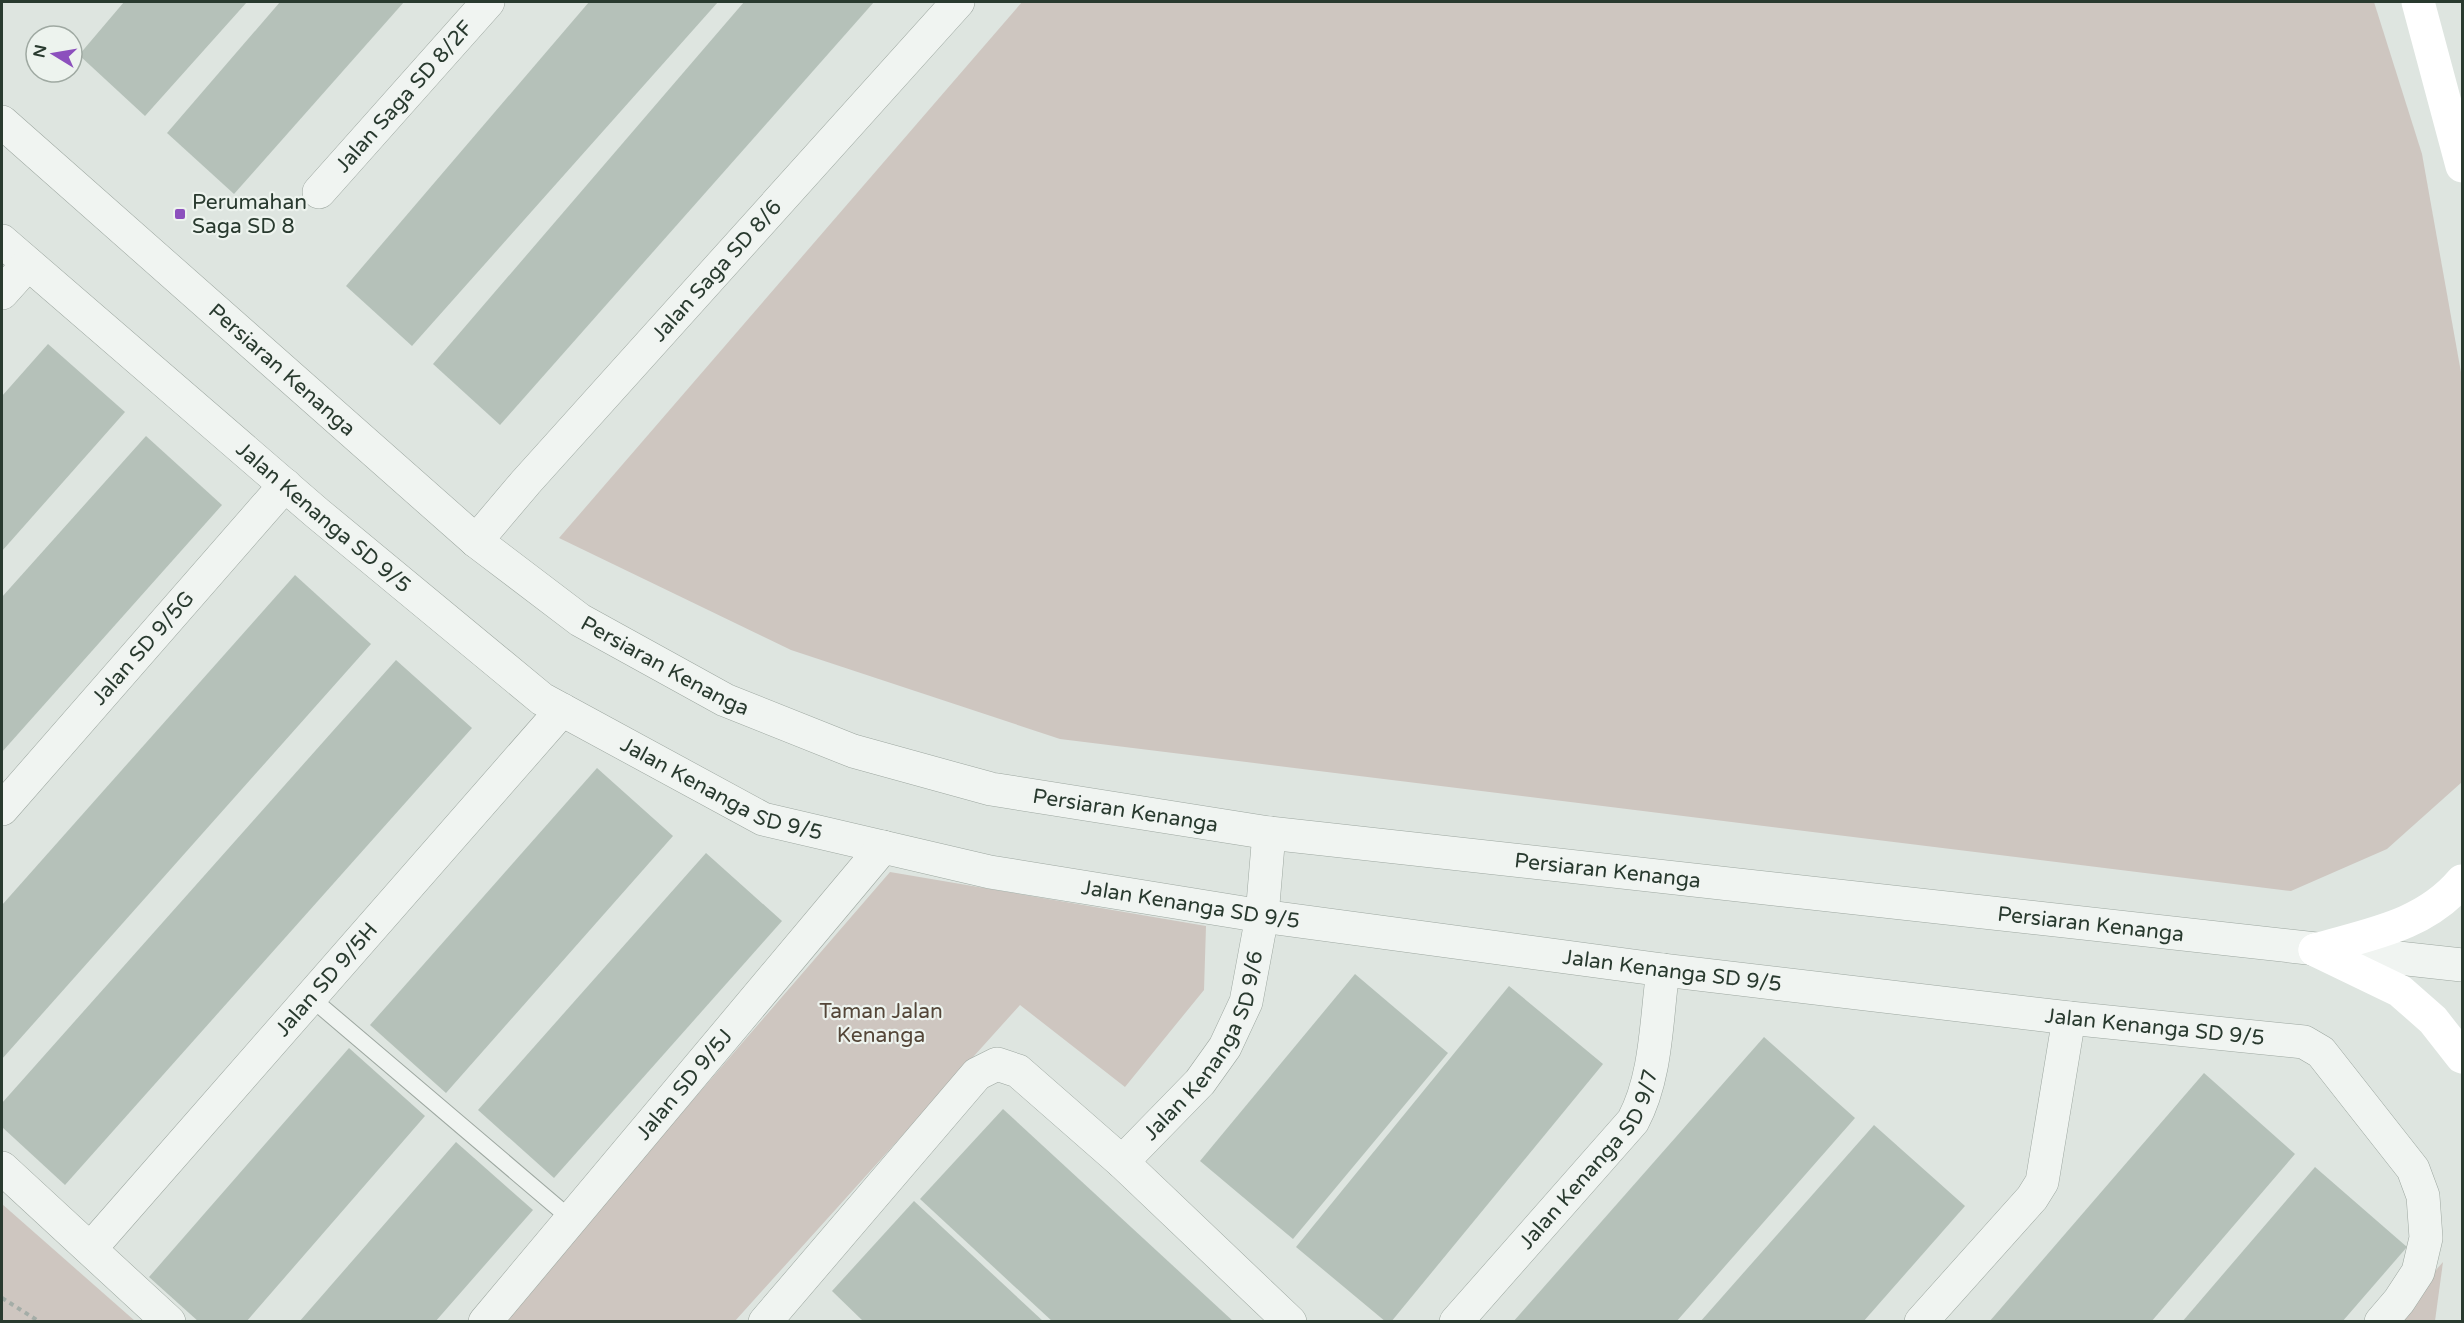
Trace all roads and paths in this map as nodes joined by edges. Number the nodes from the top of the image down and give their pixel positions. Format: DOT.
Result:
graph roads {
  1 [pos="488,2"];
  2 [pos="2418,2"];
  3 [pos="946,6"];
  4 [pos="2,122"];
  5 [pos="2463,166"];
  6 [pos="319,192"];
  7 [pos="2,241"];
  8 [pos="28,264"];
  9 [pos="2,293"];
  10 [pos="285,485"];
  11 [pos="476,541"];
  12 [pos="561,710"];
  13 [pos="2,809"];
  14 [pos="1269,833"];
  15 [pos="883,847"];
  16 [pos="2463,881"];
  17 [pos="1262,916"];
  18 [pos="2315,950"];
  19 [pos="2463,965"];
  20 [pos="1663,969"];
  21 [pos="310,998"];
  22 [pos="2068,1018"];
  23 [pos="2463,1057"];
  24 [pos="1122,1162"];
  25 [pos="2,1168"];
  26 [pos="571,1219"];
  27 [pos="91,1248"];
  28 [pos="2,1298"];
  29 [pos="775,1318"];
  30 [pos="40,1322"];
  31 [pos="169,1322"];
  32 [pos="485,1322"];
  33 [pos="1290,1322"];
  34 [pos="1456,1322"];
  35 [pos="1921,1322"];
  36 [pos="2381,1322"];
  1 -- 6 [label="street, Jalan Saga SD 8/2F"];
  2 -- 5 [label="main road"];
  3 -- 11 [label="street, Jalan Saga SD 8/6"];
  4 -- 11 [label="street, Persiaran Kenanga"];
  7 -- 8 [label="street, Jalan Kenanga SD 9/5"];
  8 -- 9 [label="street"];
  8 -- 10 [label="street, Jalan Kenanga SD 9/5"];
  10 -- 12 [label="street, Jalan Kenanga SD 9/5"];
  10 -- 13 [label="street, Jalan SD 9/5G"];
  11 -- 14 [label="street, Persiaran Kenanga"];
  12 -- 15 [label="street, Jalan Kenanga SD 9/5"];
  12 -- 21 [label="street, Jalan SD 9/5H"];
  14 -- 17 [label="street, Jalan Kenanga SD 9/6"];
  14 -- 18 [label="street, Persiaran Kenanga"];
  15 -- 17 [label="street, Jalan Kenanga SD 9/5"];
  15 -- 26 [label="street, Jalan SD 9/5J"];
  16 -- 18 [label="main road"];
  17 -- 20 [label="street, Jalan Kenanga SD 9/5"];
  17 -- 24 [label="street, Jalan Kenanga SD 9/6"];
  18 -- 19 [label="street, Persiaran Kenanga"];
  18 -- 23 [label="main road"];
  20 -- 22 [label="street, Jalan Kenanga SD 9/5"];
  20 -- 34 [label="street, Jalan Kenanga SD 9/7"];
  21 -- 26 [label="lane"];
  21 -- 27 [label="street, Jalan SD 9/5H"];
  22 -- 35 [label="street"];
  22 -- 36 [label="street, Jalan Kenanga SD 9/5"];
  24 -- 29 [label="street"];
  24 -- 33 [label="street"];
  25 -- 27 [label="street"];
  26 -- 32 [label="street, Jalan SD 9/5J"];
  27 -- 31 [label="street"];
  28 -- 30 [label="path"];
}
